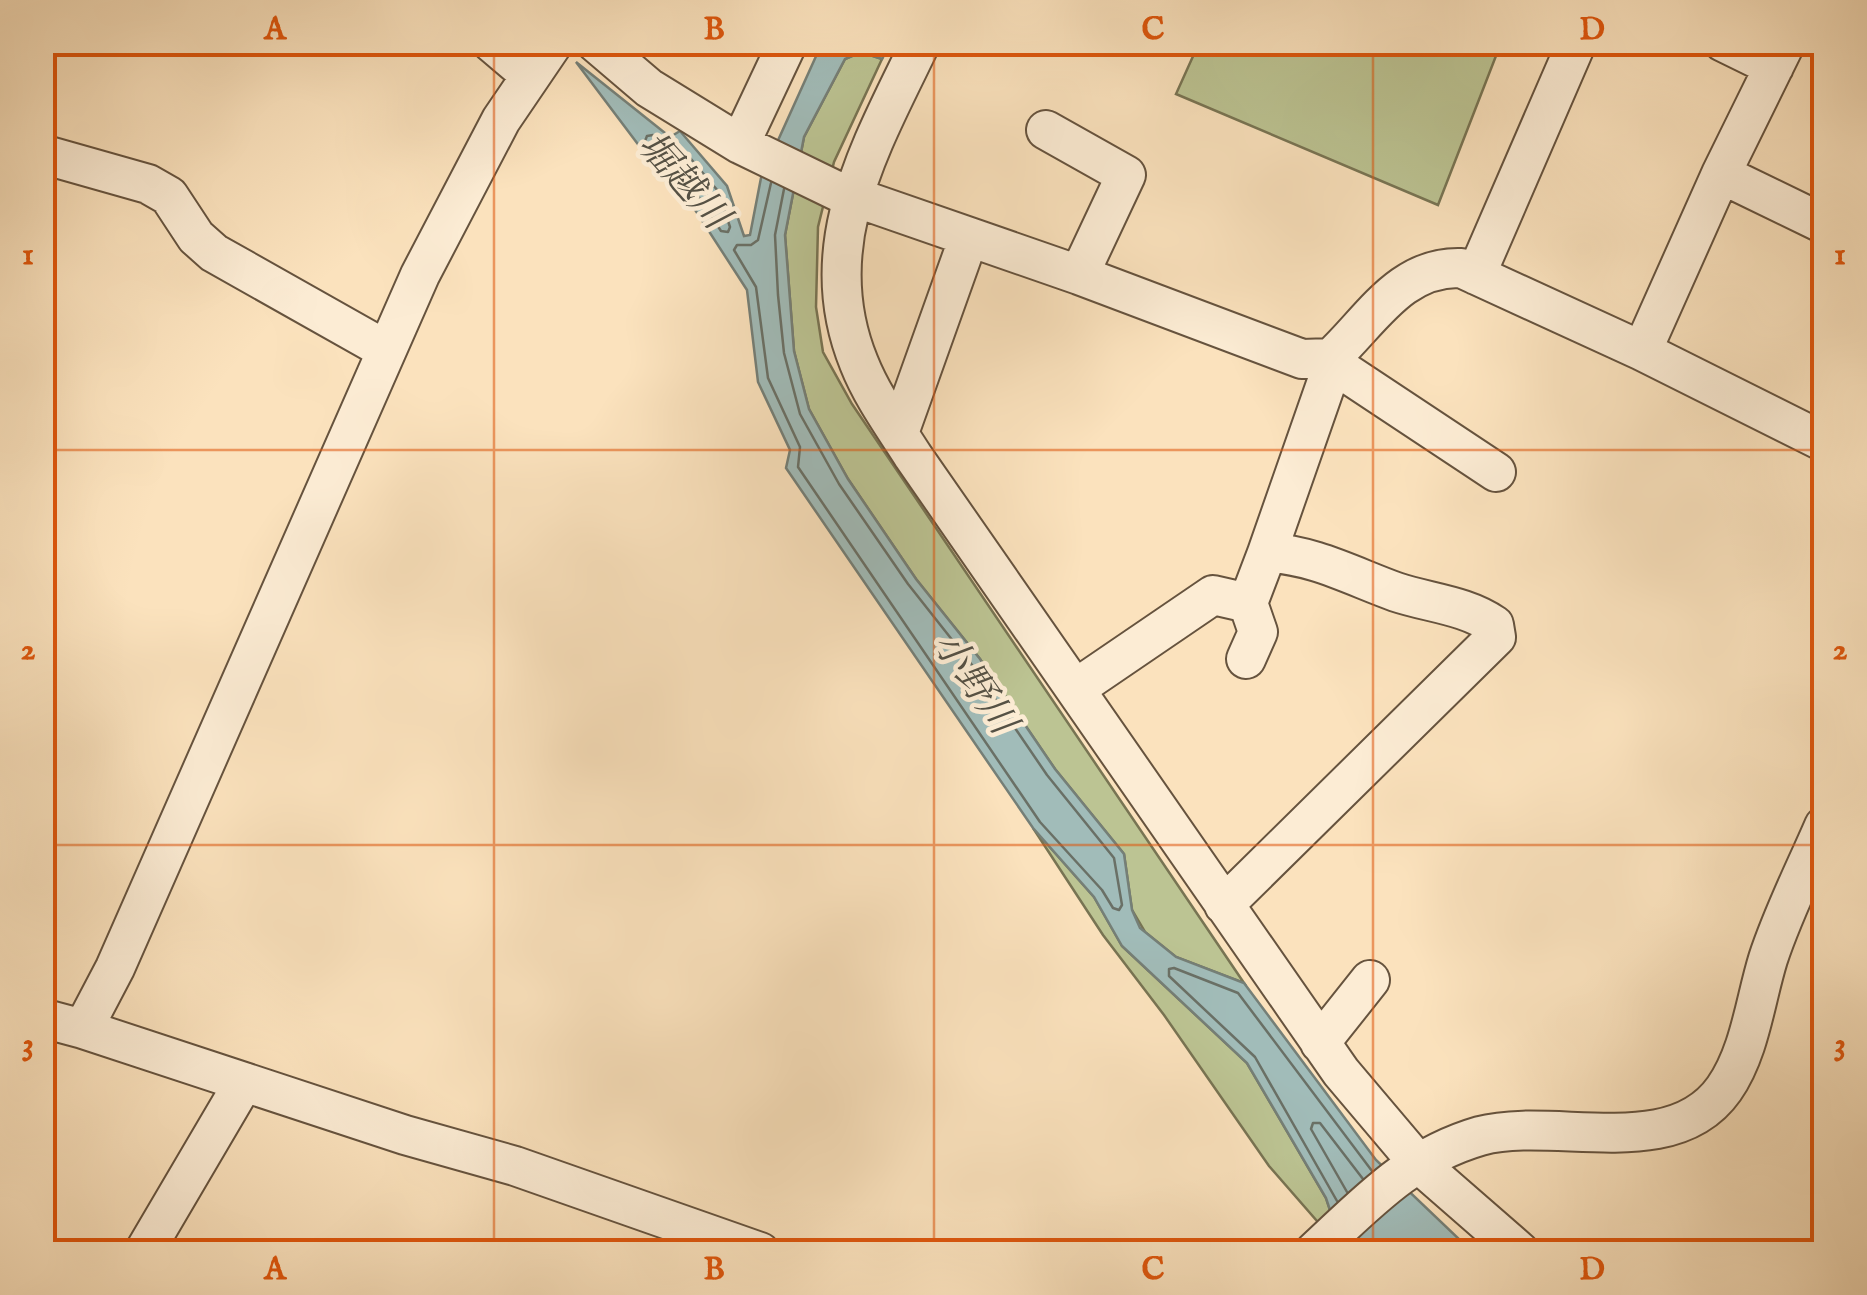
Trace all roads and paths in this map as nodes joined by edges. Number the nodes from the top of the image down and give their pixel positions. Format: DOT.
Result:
graph roads {
  1 [pos="492,42"];
  2 [pos="788,42"];
  3 [pos="921,42"];
  4 [pos="1577,42"];
  5 [pos="1724,42"];
  6 [pos="606,46"];
  7 [pos="1780,55"];
  8 [pos="540,62"];
  9 [pos="1071,131"];
  10 [pos="748,149"];
  11 [pos="42,154"];
  12 [pos="1721,174"];
  13 [pos="844,194"];
  14 [pos="1824,224"];
  15 [pos="968,237"];
  16 [pos="1079,275"];
  17 [pos="1476,275"];
  18 [pos="386,350"];
  19 [pos="1642,350"];
  20 [pos="1332,361"];
  21 [pos="899,433"];
  22 [pos="1824,442"];
  23 [pos="1496,472"];
  24 [pos="1267,553"];
  25 [pos="1248,603"];
  26 [pos="1246,659"];
  27 [pos="1074,689"];
  28 [pos="1824,826"];
  29 [pos="1224,905"];
  30 [pos="1370,980"];
  31 [pos="42,1018"];
  32 [pos="83,1028"];
  33 [pos="1320,1044"];
  34 [pos="244,1082"];
  35 [pos="1409,1168"];
  36 [pos="144,1252"];
  37 [pos="760,1252"];
  38 [pos="1314,1252"];
  39 [pos="1520,1252"];
  1 -- 8 [label="street"];
  2 -- 10 [label="street"];
  3 -- 13 [label="street"];
  4 -- 17 [label="street"];
  5 -- 7 [label="street"];
  6 -- 10 [label="street"];
  7 -- 12 [label="street"];
  8 -- 18 [label="street"];
  9 -- 16 [label="street"];
  10 -- 13 [label="street"];
  11 -- 18 [label="street"];
  12 -- 14 [label="street"];
  12 -- 19 [label="street"];
  13 -- 15 [label="street"];
  13 -- 21 [label="street"];
  15 -- 16 [label="street"];
  15 -- 21 [label="street"];
  16 -- 20 [label="street"];
  17 -- 19 [label="street"];
  17 -- 20 [label="street"];
  18 -- 32 [label="street"];
  19 -- 22 [label="street"];
  20 -- 23 [label="street"];
  20 -- 24 [label="street"];
  21 -- 27 [label="street"];
  24 -- 25 [label="street"];
  24 -- 29 [label="street"];
  25 -- 26 [label="street"];
  25 -- 27 [label="street"];
  27 -- 29 [label="street"];
  28 -- 35 [label="street"];
  29 -- 33 [label="street"];
  30 -- 33 [label="street"];
  31 -- 32 [label="street"];
  32 -- 34 [label="street"];
  33 -- 35 [label="street"];
  34 -- 36 [label="street"];
  34 -- 37 [label="street"];
  35 -- 38 [label="street"];
  35 -- 39 [label="street"];
}
